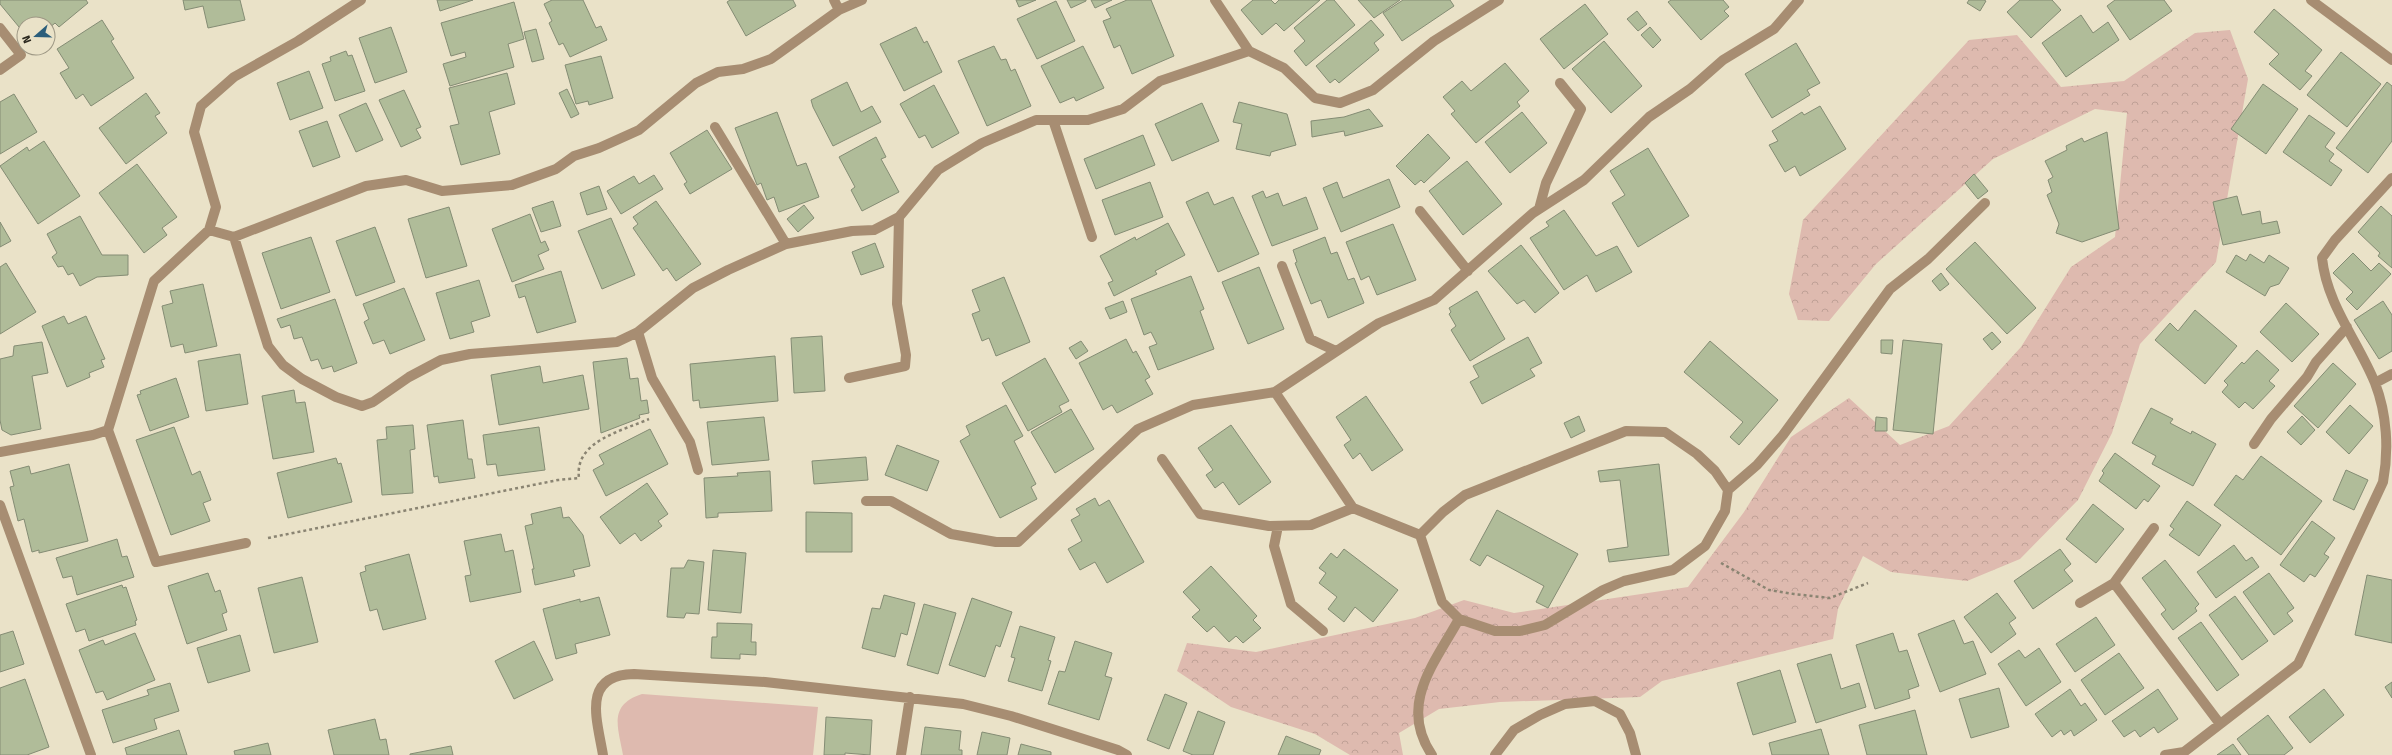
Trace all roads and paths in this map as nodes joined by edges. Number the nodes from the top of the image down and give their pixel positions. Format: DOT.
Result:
graph roads {
  1 [pos="361,0"];
  2 [pos="834,0"];
  3 [pos="862,0"];
  4 [pos="1215,0"];
  5 [pos="1500,0"];
  6 [pos="1799,0"];
  7 [pos="2311,0"];
  8 [pos="839,10"];
  9 [pos="0,28"];
  10 [pos="1249,51"];
  11 [pos="2392,60"];
  12 [pos="0,70"];
  13 [pos="1560,83"];
  14 [pos="1053,120"];
  15 [pos="715,127"];
  16 [pos="2392,178"];
  17 [pos="1985,203"];
  18 [pos="1539,209"];
  19 [pos="1420,211"];
  20 [pos="899,217"];
  21 [pos="209,230"];
  22 [pos="234,237"];
  23 [pos="1092,237"];
  24 [pos="786,244"];
  25 [pos="1282,266"];
  26 [pos="1468,271"];
  27 [pos="2347,327"];
  28 [pos="638,332"];
  29 [pos="1336,351"];
  30 [pos="2392,374"];
  31 [pos="849,378"];
  32 [pos="2375,383"];
  33 [pos="1275,392"];
  34 [pos="672,410"];
  35 [pos="108,430"];
  36 [pos="2254,444"];
  37 [pos="0,452"];
  38 [pos="1162,459"];
  39 [pos="698,470"];
  40 [pos="1728,490"];
  41 [pos="866,501"];
  42 [pos="0,505"];
  43 [pos="1353,508"];
  44 [pos="1278,526"];
  45 [pos="2154,528"];
  46 [pos="1420,535"];
  47 [pos="246,543"];
  48 [pos="1699,550"];
  49 [pos="1868,583"];
  50 [pos="2114,583"];
  51 [pos="2080,603"];
  52 [pos="1459,619"];
  53 [pos="1324,631"];
  54 [pos="910,697"];
  55 [pos="2220,724"];
  56 [pos="91,755"];
  57 [pos="603,755"];
  58 [pos="901,755"];
  59 [pos="1127,755"];
  60 [pos="1432,755"];
  61 [pos="1495,755"];
  62 [pos="1636,755"];
  63 [pos="2165,755"];
  1 -- 21 [label="street"];
  2 -- 8 [label="street"];
  3 -- 8 [label="street"];
  4 -- 10 [label="street"];
  5 -- 10 [label="street"];
  6 -- 18 [label="street"];
  7 -- 11 [label="street"];
  8 -- 22 [label="street"];
  9 -- 12 [label="street"];
  10 -- 14 [label="street"];
  13 -- 18 [label="street"];
  14 -- 20 [label="street"];
  14 -- 23 [label="street"];
  15 -- 24 [label="street"];
  16 -- 27 [label="street"];
  17 -- 40 [label="street"];
  18 -- 26 [label="street"];
  19 -- 26 [label="street"];
  20 -- 24 [label="street"];
  20 -- 31 [label="street"];
  21 -- 22 [label="street"];
  21 -- 35 [label="street"];
  22 -- 28 [label="street"];
  24 -- 28 [label="street"];
  25 -- 29 [label="street"];
  26 -- 29 [label="street"];
  27 -- 32 [label="street"];
  27 -- 36 [label="street"];
  28 -- 34 [label="street"];
  29 -- 33 [label="street"];
  30 -- 32 [label="street"];
  32 -- 55 [label="street"];
  33 -- 41 [label="street"];
  33 -- 43 [label="street"];
  34 -- 39 [label="street"];
  34 -- 47 [label="path"];
  35 -- 37 [label="street"];
  35 -- 47 [label="street"];
  38 -- 44 [label="street"];
  40 -- 46 [label="street"];
  40 -- 48 [label="street"];
  42 -- 56 [label="street"];
  43 -- 44 [label="street"];
  43 -- 46 [label="street"];
  44 -- 53 [label="street"];
  45 -- 50 [label="street"];
  46 -- 52 [label="street"];
  48 -- 49 [label="path"];
  48 -- 52 [label="street"];
  50 -- 51 [label="street"];
  50 -- 55 [label="street"];
  52 -- 60 [label="street"];
  54 -- 57 [label="street"];
  54 -- 58 [label="street"];
  54 -- 59 [label="street"];
  55 -- 63 [label="street"];
  61 -- 62 [label="street"];
}
